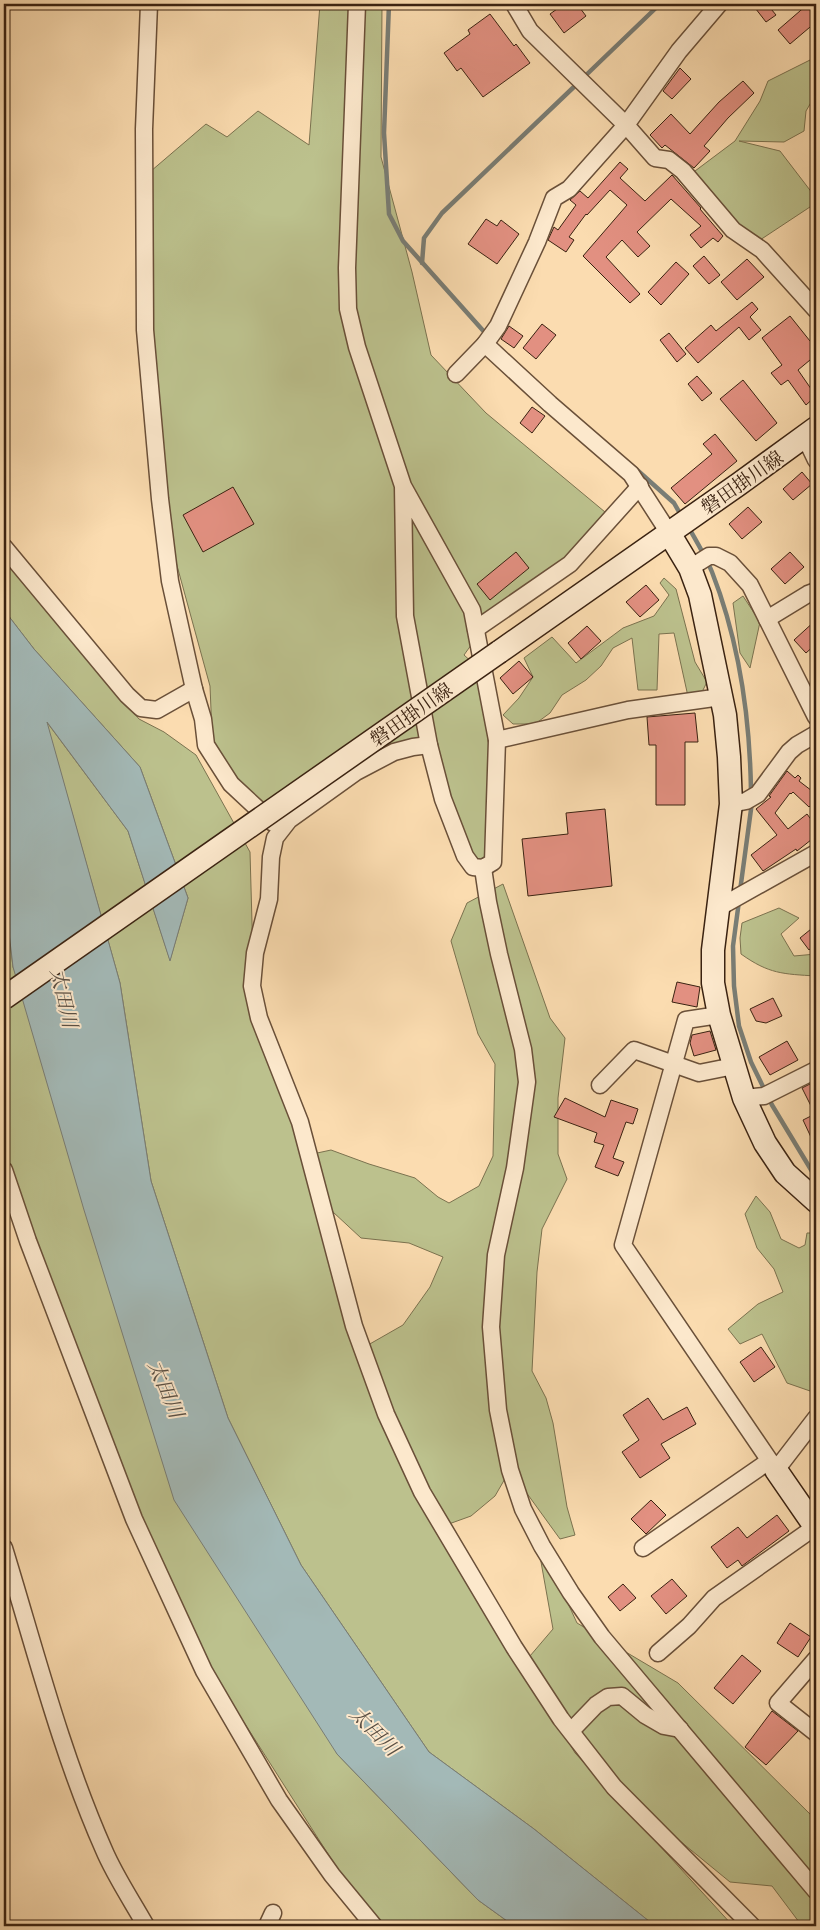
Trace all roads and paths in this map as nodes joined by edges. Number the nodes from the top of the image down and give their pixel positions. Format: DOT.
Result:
graph roads {
  1 [pos="149,4"];
  2 [pos="357,4"];
  3 [pos="514,4"];
  4 [pos="719,4"];
  5 [pos="626,125"];
  6 [pos="816,310"];
  7 [pos="485,344"];
  8 [pos="456,374"];
  9 [pos="811,433"];
  10 [pos="816,460"];
  11 [pos="403,486"];
  12 [pos="640,486"];
  13 [pos="670,533"];
  14 [pos="4,547"];
  15 [pos="690,568"];
  16 [pos="816,591"];
  17 [pos="767,619"];
  18 [pos="476,629"];
  19 [pos="194,689"];
  20 [pos="721,697"];
  21 [pos="816,717"];
  22 [pos="816,734"];
  23 [pos="497,740"];
  24 [pos="429,745"];
  25 [pos="731,804"];
  26 [pos="281,830"];
  27 [pos="816,853"];
  28 [pos="483,868"];
  29 [pos="718,908"];
  30 [pos="4,998"];
  31 [pos="719,1015"];
  32 [pos="673,1063"];
  33 [pos="734,1066"];
  34 [pos="816,1070"];
  35 [pos="600,1085"];
  36 [pos="744,1098"];
  37 [pos="4,1170"];
  38 [pos="816,1201"];
  39 [pos="816,1418"];
  40 [pos="772,1466"];
  41 [pos="816,1527"];
  42 [pos="4,1548"];
  43 [pos="642,1548"];
  44 [pos="658,1653"];
  45 [pos="816,1659"];
  46 [pos="680,1729"];
  47 [pos="571,1731"];
  48 [pos="816,1734"];
  49 [pos="816,1891"];
  50 [pos="146,1926"];
  51 [pos="374,1926"];
  52 [pos="752,1926"];
  1 -- 19 [label="street"];
  2 -- 11 [label="street"];
  3 -- 5 [label="street"];
  4 -- 5 [label="street"];
  5 -- 6 [label="street"];
  5 -- 7 [label="street"];
  7 -- 8 [label="street"];
  7 -- 12 [label="street"];
  9 -- 10 [label="street"];
  9 -- 13 [label="main road, 磐田掛川線"];
  11 -- 18 [label="street"];
  11 -- 24 [label="street"];
  12 -- 13 [label="street"];
  12 -- 18 [label="street"];
  13 -- 15 [label="main road"];
  13 -- 30 [label="main road, 磐田掛川線, bridge"];
  14 -- 19 [label="street"];
  15 -- 17 [label="street"];
  15 -- 20 [label="main road"];
  16 -- 17 [label="street"];
  17 -- 21 [label="street"];
  18 -- 23 [label="street"];
  19 -- 26 [label="street"];
  20 -- 23 [label="street"];
  20 -- 25 [label="main road"];
  22 -- 25 [label="street"];
  23 -- 28 [label="street"];
  24 -- 26 [label="street"];
  24 -- 28 [label="street"];
  25 -- 29 [label="main road"];
  26 -- 47 [label="street"];
  27 -- 29 [label="street"];
  28 -- 46 [label="street"];
  29 -- 31 [label="main road"];
  31 -- 32 [label="street"];
  31 -- 33 [label="main road"];
  32 -- 33 [label="street"];
  32 -- 35 [label="street"];
  32 -- 40 [label="street"];
  33 -- 36 [label="main road"];
  34 -- 36 [label="street"];
  36 -- 38 [label="main road"];
  37 -- 51 [label="street"];
  39 -- 40 [label="street"];
  40 -- 41 [label="main road"];
  40 -- 43 [label="street"];
  41 -- 44 [label="street"];
  42 -- 50 [label="street"];
  45 -- 48 [label="street"];
  46 -- 47 [label="street"];
  46 -- 49 [label="street"];
  47 -- 52 [label="street"];
}
